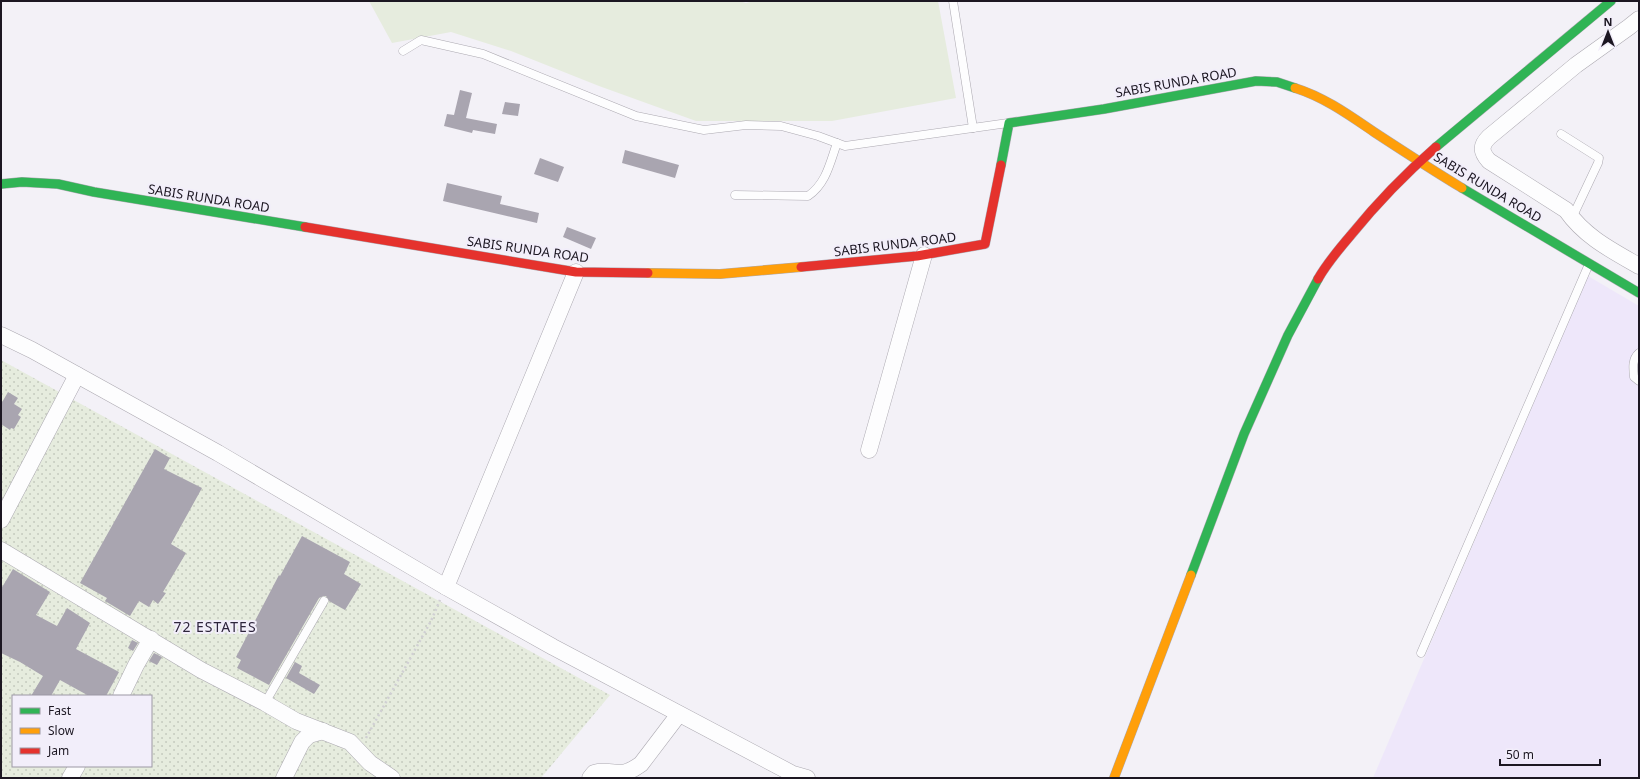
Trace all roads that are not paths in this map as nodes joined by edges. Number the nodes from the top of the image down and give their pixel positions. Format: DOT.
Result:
graph roads {
  1 [pos="953,1"];
  2 [pos="1611,1"];
  3 [pos="1636,26"];
  4 [pos="403,51"];
  5 [pos="1009,123"];
  6 [pos="973,128"];
  7 [pos="1561,134"];
  8 [pos="837,143"];
  9 [pos="1420,161"];
  10 [pos="1,184"];
  11 [pos="735,195"];
  12 [pos="1572,218"];
  13 [pos="924,255"];
  14 [pos="1590,264"];
  15 [pos="1639,266"];
  16 [pos="576,272"];
  17 [pos="1639,293"];
  18 [pos="1,335"];
  19 [pos="1639,353"];
  20 [pos="77,375"];
  21 [pos="1639,381"];
  22 [pos="869,450"];
  23 [pos="1,520"];
  24 [pos="1,550"];
  25 [pos="446,587"];
  26 [pos="324,601"];
  27 [pos="151,639"];
  28 [pos="1420,653"];
  29 [pos="121,695"];
  30 [pos="265,703"];
  31 [pos="679,714"];
  32 [pos="296,721"];
  33 [pos="323,731"];
  34 [pos="297,750"];
  35 [pos="76,767"];
  36 [pos="796,777"];
  37 [pos="70,778"];
  38 [pos="284,778"];
  39 [pos="392,778"];
  40 [pos="590,778"];
  41 [pos="1114,778"];
  1 -- 6 [label="lane"];
  2 -- 9 [label="street"];
  3 -- 12 [label="street"];
  4 -- 8 [label="lane"];
  5 -- 6 [label="lane"];
  5 -- 9 [label="street, SABIS RUNDA ROAD"];
  5 -- 13 [label="street, SABIS RUNDA ROAD"];
  6 -- 8 [label="lane"];
  7 -- 12 [label="lane"];
  8 -- 11 [label="lane"];
  9 -- 14 [label="street, SABIS RUNDA ROAD"];
  9 -- 41 [label="street"];
  10 -- 16 [label="street, SABIS RUNDA ROAD"];
  12 -- 15 [label="street"];
  13 -- 16 [label="street, SABIS RUNDA ROAD"];
  13 -- 22 [label="street"];
  14 -- 17 [label="street, SABIS RUNDA ROAD"];
  14 -- 28 [label="lane"];
  16 -- 25 [label="street"];
  18 -- 20 [label="street"];
  19 -- 21 [label="lane"];
  20 -- 23 [label="street"];
  20 -- 25 [label="street"];
  24 -- 27 [label="street"];
  25 -- 31 [label="street"];
  26 -- 30 [label="lane"];
  27 -- 29 [label="street"];
  27 -- 30 [label="street"];
  30 -- 32 [label="street"];
  31 -- 36 [label="street"];
  31 -- 40 [label="street"];
  32 -- 33 [label="street"];
  32 -- 34 [label="street"];
  33 -- 34 [label="street"];
  33 -- 39 [label="street"];
  34 -- 38 [label="street"];
  35 -- 37 [label="street"];
}
